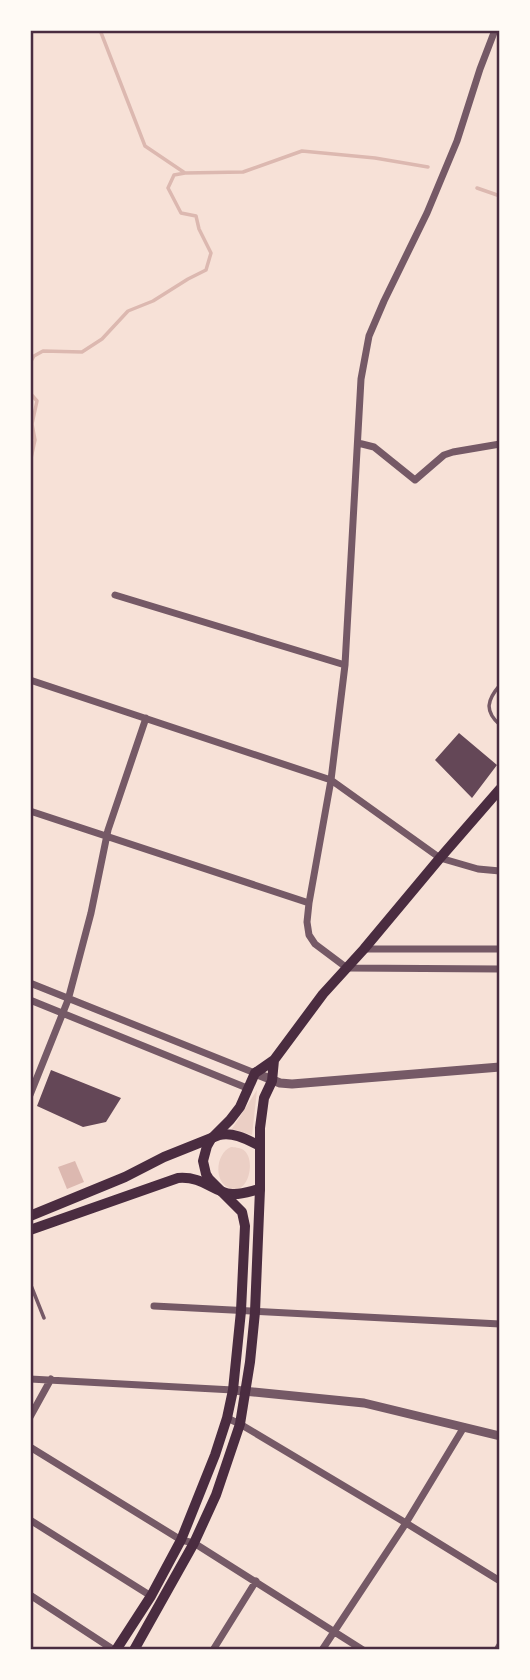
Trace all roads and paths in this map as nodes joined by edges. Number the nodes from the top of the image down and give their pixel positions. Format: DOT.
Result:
graph roads {
  1 [pos="495,30"];
  2 [pos="358,443"];
  3 [pos="500,444"];
  4 [pos="115,595"];
  5 [pos="345,666"];
  6 [pos="30,680"];
  7 [pos="500,685"];
  8 [pos="146,718"];
  9 [pos="500,725"];
  10 [pos="331,780"];
  11 [pos="500,789"];
  12 [pos="30,811"];
  13 [pos="106,836"];
  14 [pos="440,858"];
  15 [pos="500,871"];
  16 [pos="309,903"];
  17 [pos="365,949"];
  18 [pos="500,949"];
  19 [pos="347,968"];
  20 [pos="500,969"];
  21 [pos="30,984"];
  22 [pos="30,1000"];
  23 [pos="68,1000"];
  24 [pos="62,1014"];
  25 [pos="274,1060"];
  26 [pos="500,1067"];
  27 [pos="255,1073"];
  28 [pos="272,1081"];
  29 [pos="247,1088"];
  30 [pos="30,1095"];
  31 [pos="211,1139"];
  32 [pos="260,1146"];
  33 [pos="260,1189"];
  34 [pos="222,1191"];
  35 [pos="30,1216"];
  36 [pos="30,1230"];
  37 [pos="30,1283"];
  38 [pos="32,1295"];
  39 [pos="154,1306"];
  40 [pos="241,1311"];
  41 [pos="255,1312"];
  42 [pos="44,1318"];
  43 [pos="500,1324"];
  44 [pos="30,1379"];
  45 [pos="51,1379"];
  46 [pos="233,1390"];
  47 [pos="246,1390"];
  48 [pos="30,1416"];
  49 [pos="227,1418"];
  50 [pos="240,1424"];
  51 [pos="464,1427"];
  52 [pos="500,1436"];
  53 [pos="30,1447"];
  54 [pos="30,1520"];
  55 [pos="406,1523"];
  56 [pos="181,1540"];
  57 [pos="194,1542"];
  58 [pos="256,1581"];
  59 [pos="500,1581"];
  60 [pos="30,1595"];
  61 [pos="151,1596"];
  62 [pos="334,1632"];
  63 [pos="500,1645"];
  64 [pos="115,1650"];
  65 [pos="134,1650"];
  66 [pos="213,1650"];
  67 [pos="322,1650"];
  68 [pos="363,1650"];
  69 [pos="497,1650"];
  1 -- 2 [label="street"];
  2 -- 3 [label="street"];
  2 -- 5 [label="street"];
  4 -- 5 [label="street"];
  5 -- 10 [label="street"];
  6 -- 8 [label="street"];
  7 -- 9 [label="lane"];
  8 -- 10 [label="street"];
  8 -- 13 [label="street"];
  10 -- 14 [label="street"];
  10 -- 16 [label="street"];
  11 -- 14 [label="main road"];
  12 -- 13 [label="street"];
  13 -- 16 [label="street"];
  13 -- 23 [label="street"];
  14 -- 15 [label="street"];
  14 -- 17 [label="main road"];
  16 -- 19 [label="street"];
  17 -- 18 [label="street"];
  17 -- 19 [label="main road"];
  19 -- 20 [label="street"];
  19 -- 25 [label="main road"];
  21 -- 23 [label="street"];
  22 -- 24 [label="street"];
  23 -- 24 [label="street"];
  23 -- 27 [label="street"];
  24 -- 29 [label="street"];
  24 -- 30 [label="street"];
  25 -- 27 [label="main road"];
  25 -- 28 [label="main road"];
  26 -- 28 [label="street"];
  27 -- 28 [label="street"];
  27 -- 29 [label="main road"];
  28 -- 32 [label="main road"];
  29 -- 31 [label="main road"];
  31 -- 32 [label="main road"];
  31 -- 34 [label="main road"];
  31 -- 35 [label="main road"];
  32 -- 33 [label="main road"];
  33 -- 34 [label="main road"];
  33 -- 41 [label="main road"];
  34 -- 36 [label="main road"];
  34 -- 40 [label="main road"];
  37 -- 38 [label="lane"];
  38 -- 42 [label="lane"];
  39 -- 40 [label="street"];
  40 -- 41 [label="street"];
  40 -- 46 [label="main road"];
  41 -- 43 [label="street"];
  41 -- 47 [label="main road"];
  44 -- 45 [label="street"];
  45 -- 46 [label="street"];
  45 -- 48 [label="street"];
  46 -- 47 [label="street"];
  46 -- 49 [label="main road"];
  47 -- 50 [label="main road"];
  47 -- 51 [label="street"];
  49 -- 50 [label="street"];
  49 -- 56 [label="main road"];
  50 -- 55 [label="street"];
  50 -- 57 [label="main road"];
  51 -- 52 [label="street"];
  51 -- 55 [label="street"];
  53 -- 56 [label="street"];
  54 -- 61 [label="street"];
  55 -- 59 [label="street"];
  55 -- 62 [label="street"];
  56 -- 57 [label="street"];
  56 -- 61 [label="main road"];
  57 -- 58 [label="street"];
  57 -- 65 [label="main road"];
  58 -- 62 [label="street"];
  58 -- 66 [label="street"];
  60 -- 64 [label="street"];
  61 -- 64 [label="main road"];
  62 -- 67 [label="street"];
  62 -- 68 [label="street"];
  63 -- 69 [label="street"];
}
